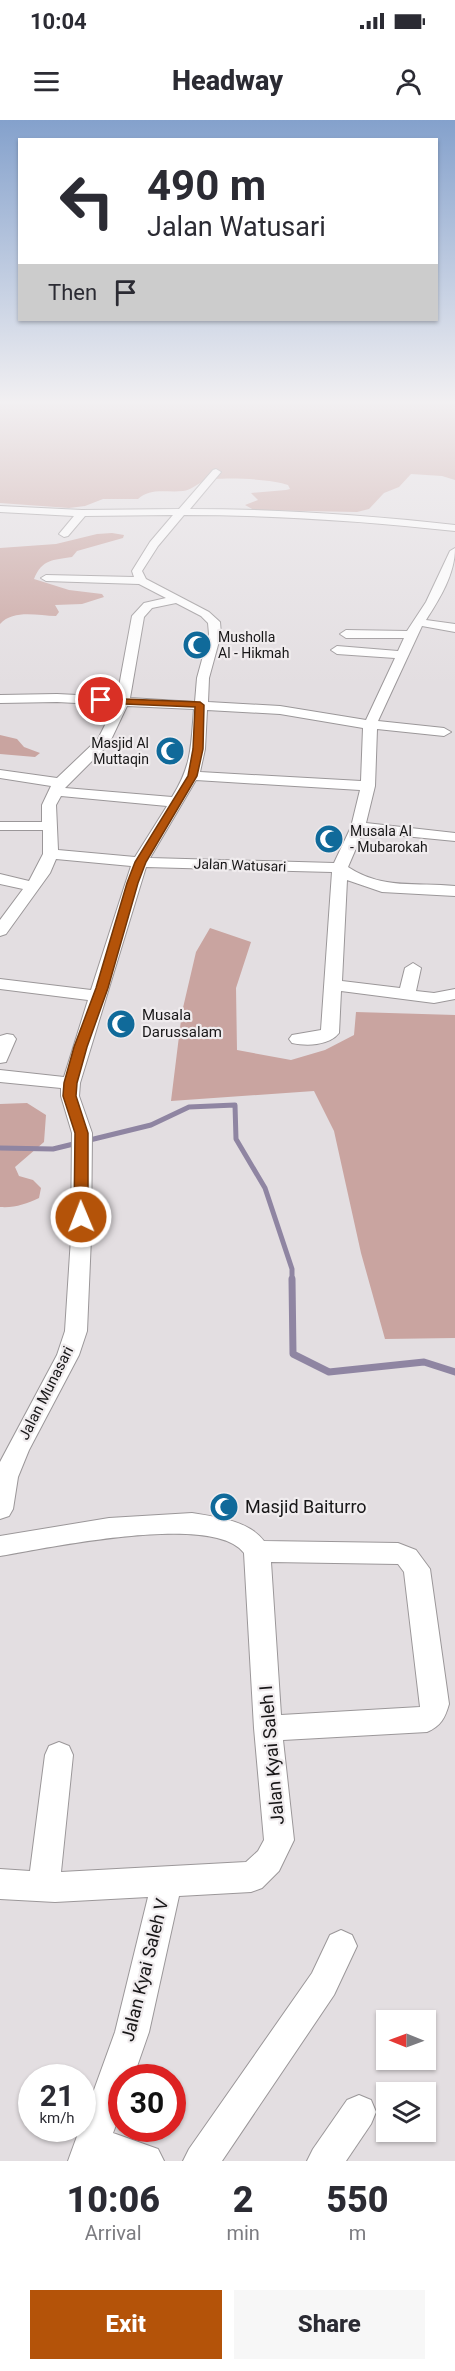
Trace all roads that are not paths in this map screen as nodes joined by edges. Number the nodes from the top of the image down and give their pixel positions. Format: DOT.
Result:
graph roads {
  1 [pos="199,495"];
  2 [pos="0,509"];
  3 [pos="180,512"];
  4 [pos="82,513"];
  5 [pos="455,528"];
  6 [pos="64,534"];
  7 [pos="455,551"];
  8 [pos="46,578"];
  9 [pos="141,581"];
  10 [pos="176,600"];
  11 [pos="419,622"];
  12 [pos="455,628"];
  13 [pos="346,634"];
  14 [pos="411,635"];
  15 [pos="337,650"];
  16 [pos="404,655"];
  17 [pos="0,699"];
  18 [pos="123,701"];
  19 [pos="200,705"];
  20 [pos="438,718"];
  21 [pos="372,720"];
  22 [pos="444,732"];
  23 [pos="0,774"];
  24 [pos="192,776"];
  25 [pos="368,786"];
  26 [pos="58,787"];
  27 [pos="176,802"];
  28 [pos="0,826"];
  29 [pos="49,826"];
  30 [pos="358,827"];
  31 [pos="455,837"];
  32 [pos="51,854"];
  33 [pos="140,862"];
  34 [pos="340,868"];
  35 [pos="0,879"];
  36 [pos="32,885"];
  37 [pos="455,891"];
  38 [pos="0,931"];
  39 [pos="413,968"];
  40 [pos="0,984"];
  41 [pos="333,985"];
  42 [pos="407,994"];
  43 [pos="455,994"];
  44 [pos="99,997"];
  45 [pos="7,1039"];
  46 [pos="298,1040"];
  47 [pos="0,1058"];
  48 [pos="0,1076"];
  49 [pos="71,1083"];
  50 [pos="3,1478"];
  51 [pos="0,1509"];
  52 [pos="0,1546"];
  53 [pos="257,1551"];
  54 [pos="268,1728"];
  55 [pos="58,1755"];
  56 [pos="167,1881"];
  57 [pos="0,1884"];
  58 [pos="44,1886"];
  59 [pos="341,1946"];
  60 [pos="359,2112"];
  61 [pos="89,2152"];
  62 [pos="146,2161"];
  63 [pos="201,2161"];
  64 [pos="325,2161"];
  1 -- 3 [label="street"];
  2 -- 4 [label="street"];
  3 -- 4 [label="street"];
  3 -- 5 [label="street"];
  3 -- 9 [label="street"];
  4 -- 6 [label="street"];
  7 -- 11 [label="street"];
  8 -- 9 [label="street"];
  9 -- 10 [label="street"];
  10 -- 18 [label="street"];
  10 -- 19 [label="street"];
  11 -- 12 [label="street"];
  11 -- 14 [label="street"];
  13 -- 14 [label="street"];
  14 -- 16 [label="street"];
  15 -- 16 [label="street"];
  16 -- 21 [label="street"];
  17 -- 18 [label="street"];
  18 -- 19 [label="street"];
  18 -- 26 [label="street"];
  19 -- 21 [label="street"];
  19 -- 24 [label="street"];
  20 -- 21 [label="street"];
  21 -- 22 [label="street"];
  21 -- 25 [label="street"];
  23 -- 26 [label="street"];
  24 -- 25 [label="street"];
  24 -- 27 [label="street"];
  25 -- 30 [label="street"];
  26 -- 27 [label="street"];
  26 -- 29 [label="street"];
  27 -- 33 [label="street"];
  28 -- 29 [label="street"];
  29 -- 32 [label="street"];
  30 -- 31 [label="street"];
  30 -- 34 [label="street"];
  32 -- 33 [label="street, Jalan Watusari"];
  32 -- 36 [label="street"];
  33 -- 34 [label="street, Jalan Watusari"];
  33 -- 44 [label="street"];
  34 -- 37 [label="street"];
  34 -- 41 [label="street"];
  35 -- 36 [label="street"];
  36 -- 38 [label="street"];
  39 -- 42 [label="street"];
  40 -- 44 [label="street"];
  41 -- 42 [label="street"];
  41 -- 46 [label="street"];
  42 -- 43 [label="street"];
  44 -- 49 [label="street"];
  45 -- 47 [label="street"];
  48 -- 49 [label="street"];
  49 -- 50 [label="street, Jalan Munasari"];
  50 -- 51 [label="street, Jalan Munasari"];
  52 -- 53 [label="street"];
  53 -- 54 [label="street, Jalan Kyai Saleh I"];
  53 -- 54 [label="street"];
  54 -- 56 [label="street, Jalan Kyai Saleh I"];
  55 -- 58 [label="street"];
  56 -- 58 [label="street, Jalan Kyai Saleh I"];
  56 -- 61 [label="street, Jalan Kyai Saleh V"];
  57 -- 58 [label="street, Jalan Kyai Saleh I"];
  59 -- 63 [label="street"];
  60 -- 64 [label="street"];
  61 -- 62 [label="street"];
}
